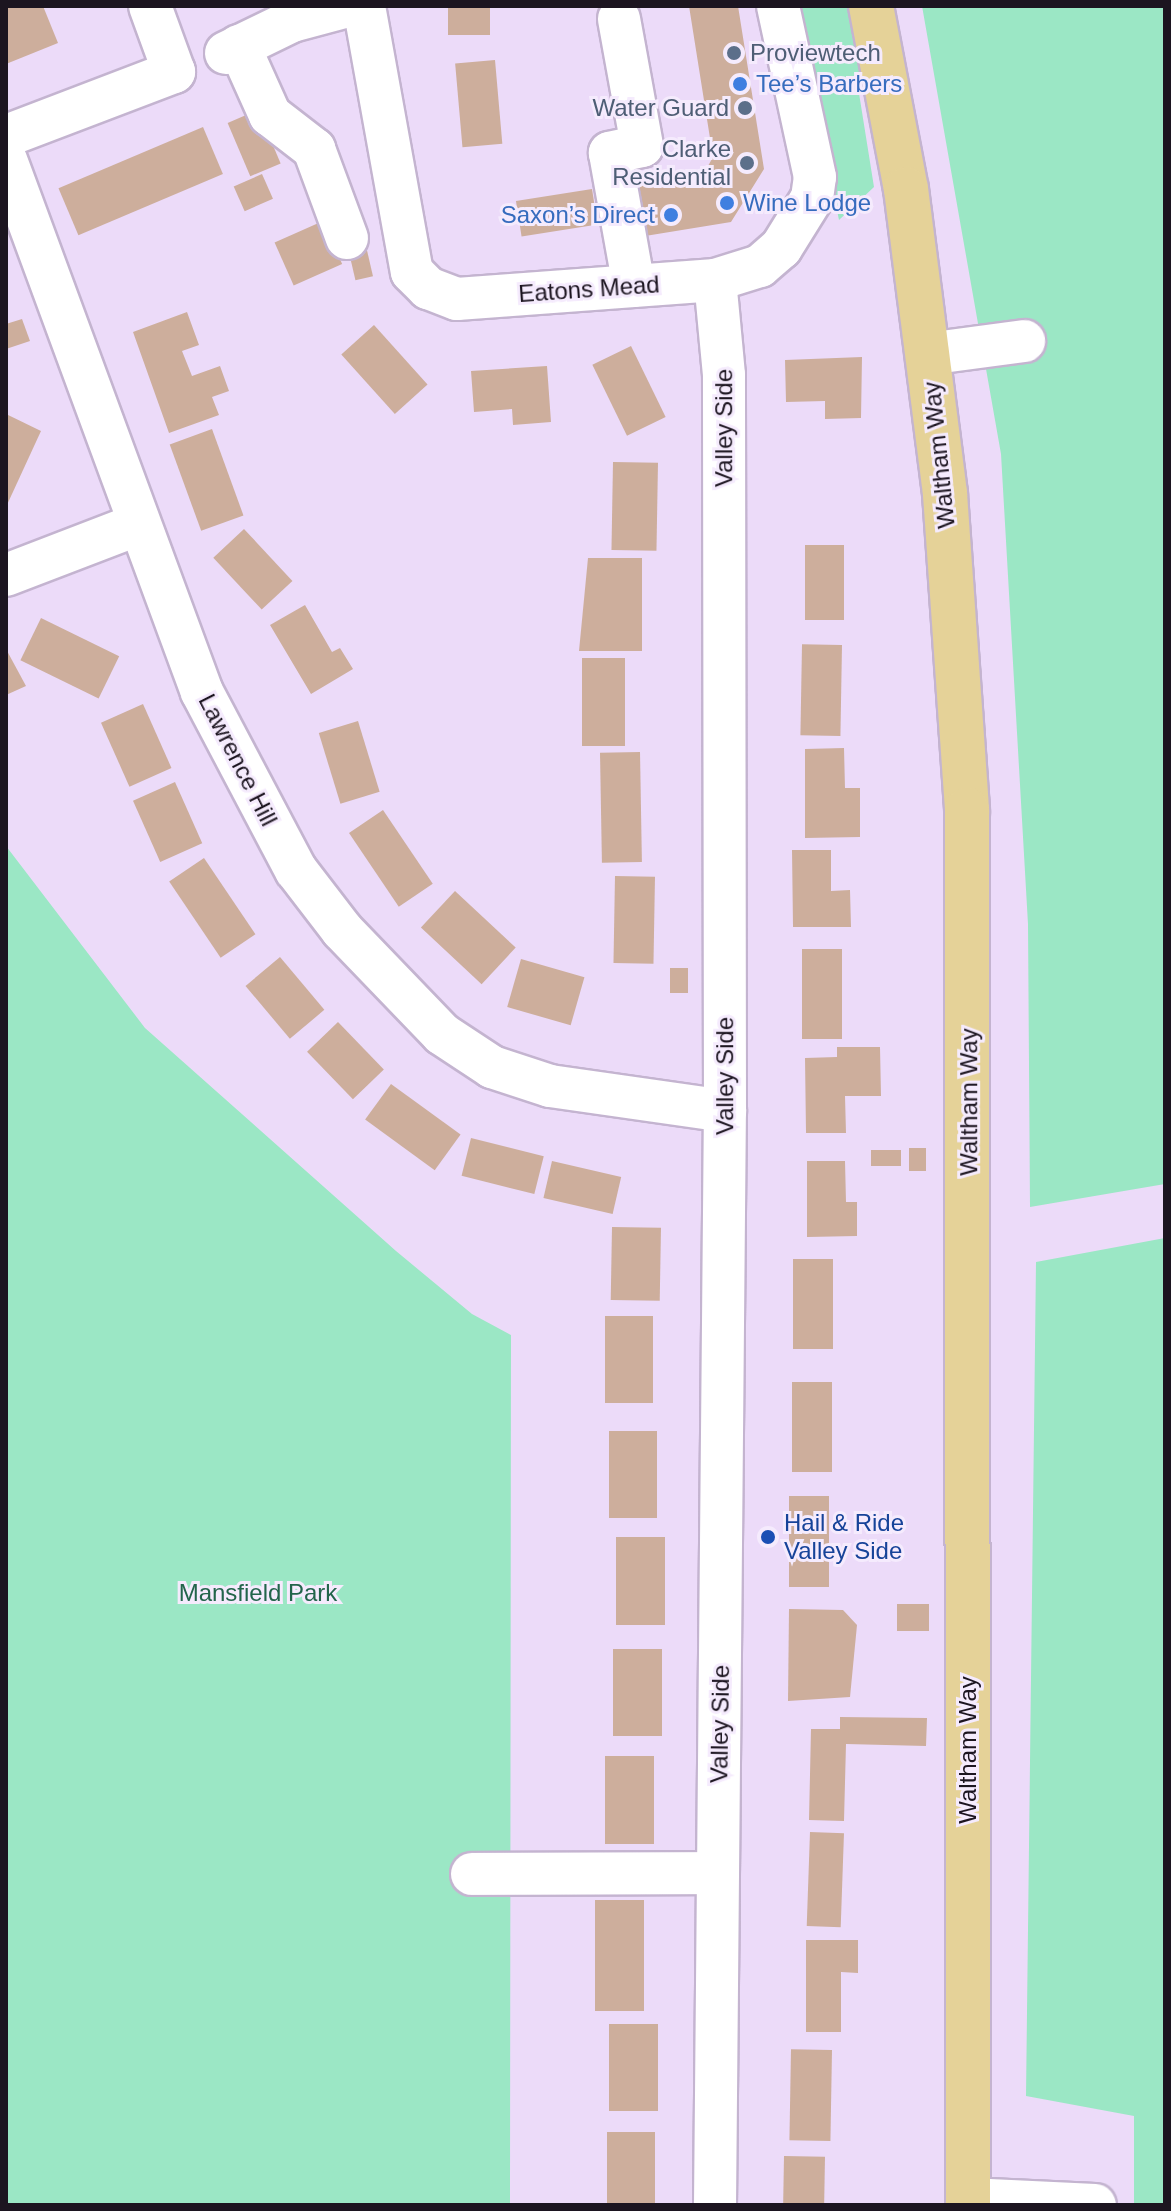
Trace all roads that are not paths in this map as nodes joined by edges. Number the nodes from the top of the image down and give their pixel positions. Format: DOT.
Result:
graph roads {
  1 [pos="150,6"];
  2 [pos="348,6"];
  3 [pos="364,6"];
  4 [pos="778,6"];
  5 [pos="871,6"];
  6 [pos="619,19"];
  7 [pos="6,136"];
  8 [pos="6,160"];
  9 [pos="347,238"];
  10 [pos="715,280"];
  11 [pos="634,286"];
  12 [pos="1024,341"];
  13 [pos="927,354"];
  14 [pos="139,524"];
  15 [pos="6,575"];
  16 [pos="725,1111"];
  17 [pos="718,1873"];
  18 [pos="472,1874"];
  19 [pos="968,2202"];
  20 [pos="715,2205"];
  21 [pos="1095,2205"];
  1 -- 7 [label="street"];
  2 -- 9 [label="street"];
  3 -- 11 [label="street, Eatons Mead"];
  4 -- 10 [label="street, Eatons Mead"];
  5 -- 13 [label="main road, Waltham Way"];
  6 -- 11 [label="street"];
  8 -- 14 [label="street, Lawrence Hill"];
  10 -- 11 [label="street, Eatons Mead"];
  10 -- 16 [label="street, Valley Side"];
  12 -- 13 [label="street"];
  13 -- 19 [label="main road, Waltham Way"];
  14 -- 15 [label="street"];
  14 -- 16 [label="street, Lawrence Hill"];
  16 -- 17 [label="street, Valley Side"];
  17 -- 18 [label="street"];
  17 -- 20 [label="street, Valley Side"];
  19 -- 21 [label="street"];
}
